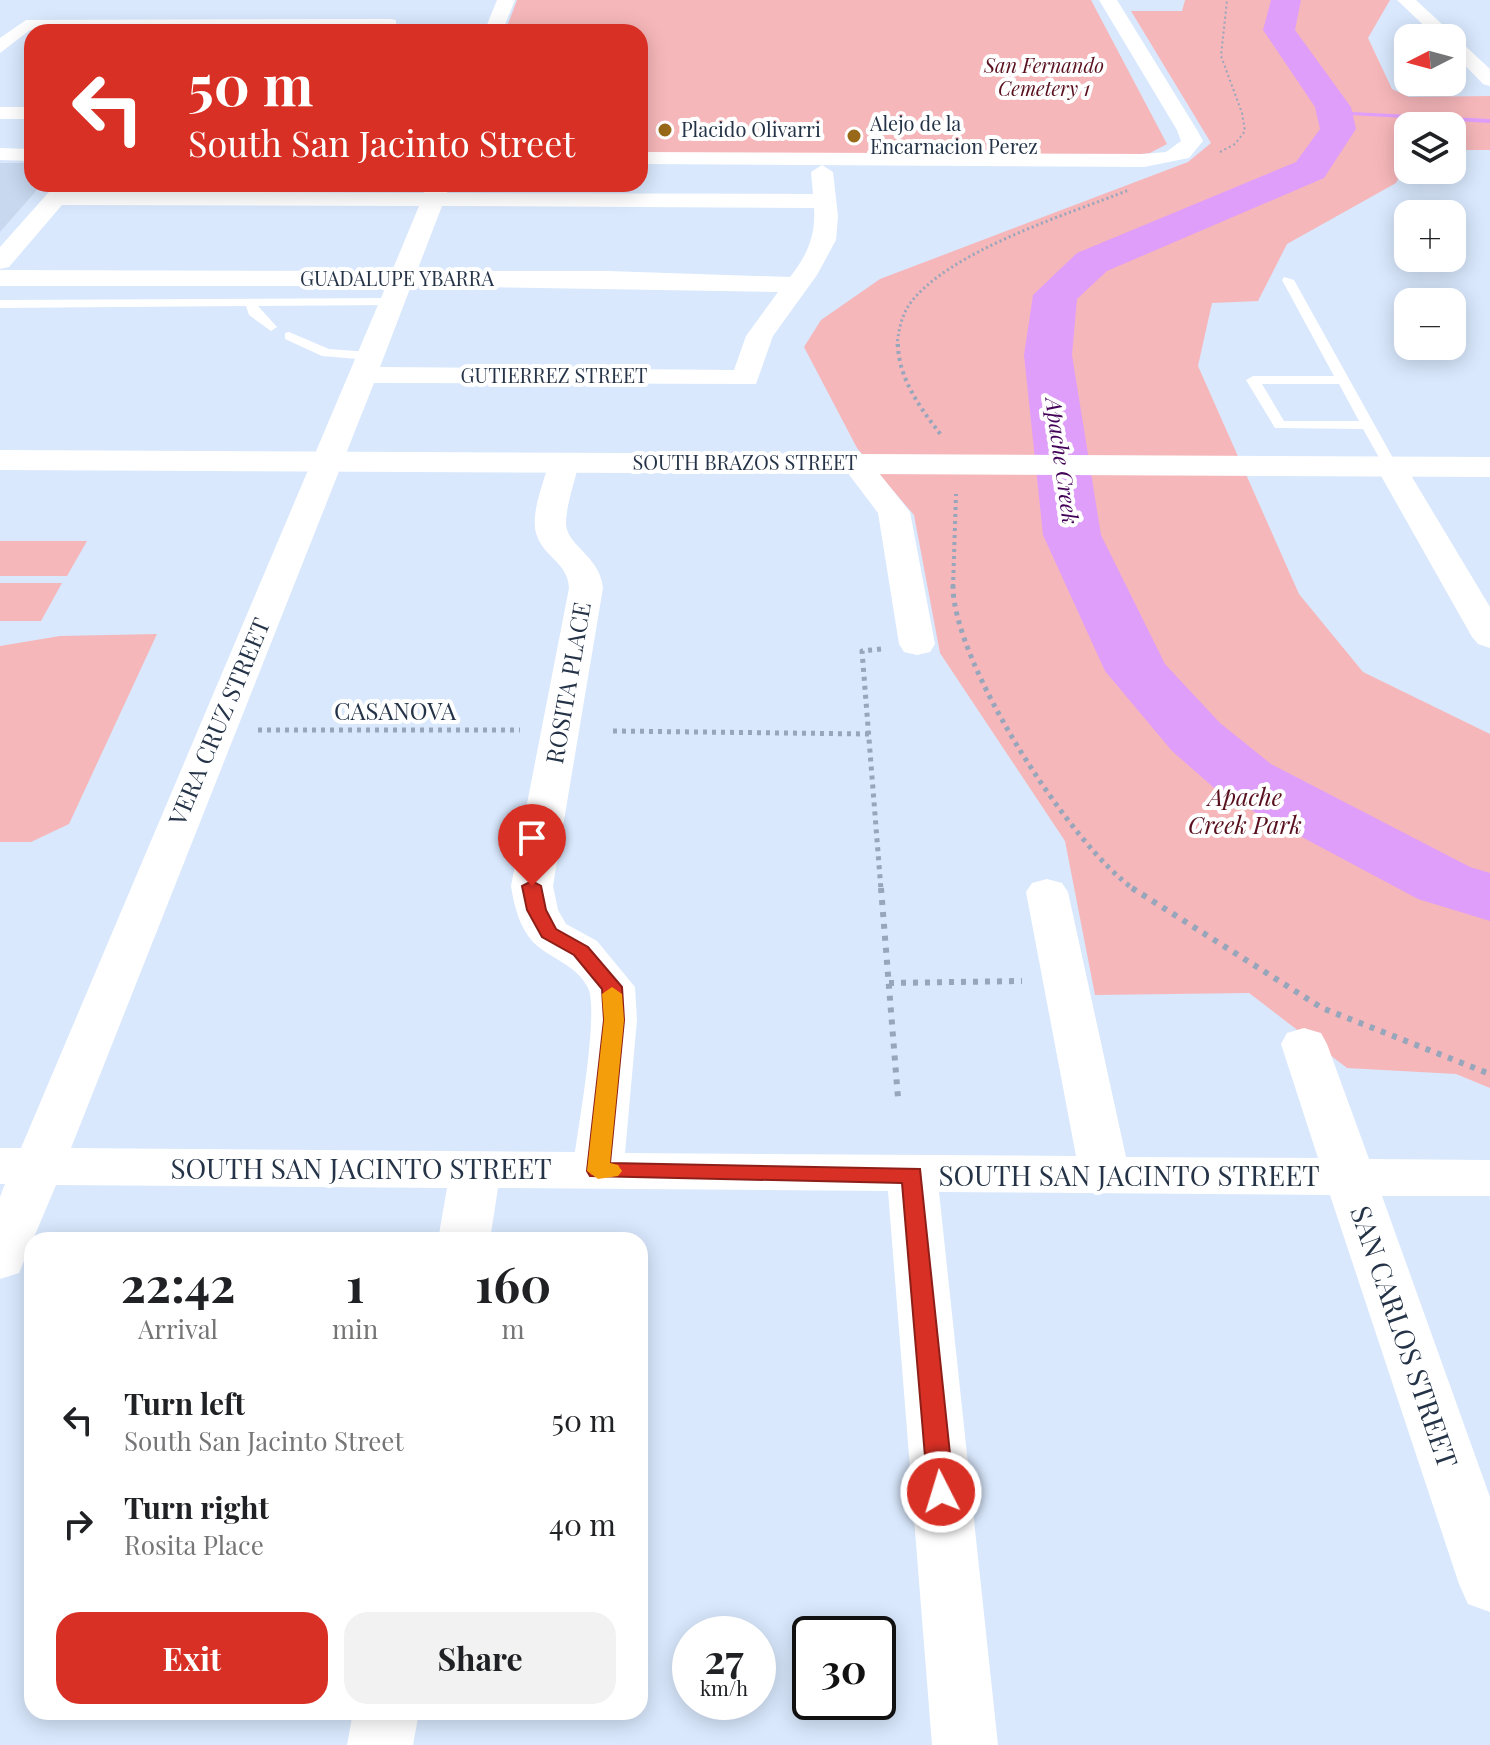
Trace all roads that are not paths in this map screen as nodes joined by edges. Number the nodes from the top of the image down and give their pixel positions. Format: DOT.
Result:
graph roads {
  1 [pos="506,0"];
  2 [pos="1108,0"];
  3 [pos="1406,0"];
  4 [pos="496,24"];
  5 [pos="1432,24"];
  6 [pos="24,27"];
  7 [pos="0,47"];
  8 [pos="1466,56"];
  9 [pos="1466,76"];
  10 [pos="1488,78"];
  11 [pos="0,113"];
  12 [pos="24,113"];
  13 [pos="0,154"];
  14 [pos="24,155"];
  15 [pos="648,158"];
  16 [pos="821,159"];
  17 [pos="61,192"];
  18 [pos="436,192"];
  19 [pos="823,201"];
  20 [pos="0,262"];
  21 [pos="0,278"];
  22 [pos="1288,280"];
  23 [pos="795,285"];
  24 [pos="396,290"];
  25 [pos="251,303"];
  26 [pos="0,304"];
  27 [pos="271,327"];
  28 [pos="289,336"];
  29 [pos="365,365"];
  30 [pos="1341,380"];
  31 [pos="1368,425"];
  32 [pos="0,460"];
  33 [pos="329,462"];
  34 [pos="564,462"];
  35 [pos="856,464"];
  36 [pos="1391,467"];
  37 [pos="1490,467"];
  38 [pos="1490,637"];
  39 [pos="917,644"];
  40 [pos="1047,892"];
  41 [pos="1304,1044"];
  42 [pos="19,1166"];
  43 [pos="476,1170"];
  44 [pos="598,1171"];
  45 [pos="912,1175"];
  46 [pos="1105,1175"];
  47 [pos="1349,1177"];
  48 [pos="1490,1178"];
  49 [pos="465,1232"];
  50 [pos="0,1259"];
  51 [pos="1490,1584"];
  52 [pos="385,1720"];
  53 [pos="380,1745"];
  54 [pos="965,1745"];
  1 -- 4 [label="street"];
  2 -- 16 [label="street"];
  3 -- 5 [label="street"];
  6 -- 7 [label="street"];
  8 -- 10 [label="street"];
  9 -- 10 [label="street"];
  11 -- 12 [label="street"];
  13 -- 14 [label="street"];
  15 -- 16 [label="street"];
  16 -- 19 [label="street"];
  17 -- 20 [label="street"];
  18 -- 19 [label="street"];
  18 -- 24 [label="street, VERA CRUZ STREET"];
  19 -- 23 [label="street"];
  21 -- 24 [label="street, GUADALUPE YBARRA"];
  22 -- 30 [label="lane"];
  23 -- 24 [label="street, GUADALUPE YBARRA"];
  23 -- 29 [label="street, GUTIERREZ STREET"];
  24 -- 25 [label="lane"];
  24 -- 29 [label="street, VERA CRUZ STREET"];
  25 -- 26 [label="lane"];
  25 -- 27 [label="lane"];
  28 -- 29 [label="lane"];
  29 -- 33 [label="street, VERA CRUZ STREET"];
  30 -- 31 [label="lane"];
  30 -- 31 [label="lane"];
  31 -- 36 [label="lane"];
  32 -- 33 [label="street, SOUTH BRAZOS STREET"];
  33 -- 34 [label="street, SOUTH BRAZOS STREET"];
  33 -- 42 [label="street, VERA CRUZ STREET"];
  34 -- 35 [label="street, SOUTH BRAZOS STREET"];
  34 -- 44 [label="street, ROSITA PLACE"];
  35 -- 36 [label="street, SOUTH BRAZOS STREET"];
  35 -- 39 [label="street"];
  36 -- 37 [label="street, SOUTH BRAZOS STREET"];
  36 -- 38 [label="street"];
  40 -- 46 [label="street"];
  41 -- 47 [label="street, SAN CARLOS STREET"];
  42 -- 43 [label="street, SOUTH SAN JACINTO STREET"];
  42 -- 50 [label="street, VERA CRUZ STREET"];
  43 -- 44 [label="street, SOUTH SAN JACINTO STREET"];
  43 -- 49 [label="street"];
  44 -- 45 [label="street, SOUTH SAN JACINTO STREET"];
  45 -- 46 [label="street, SOUTH SAN JACINTO STREET"];
  45 -- 54 [label="street"];
  46 -- 47 [label="street, SOUTH SAN JACINTO STREET"];
  47 -- 48 [label="street, SOUTH SAN JACINTO STREET"];
  47 -- 51 [label="street, SAN CARLOS STREET"];
  52 -- 53 [label="street"];
}
